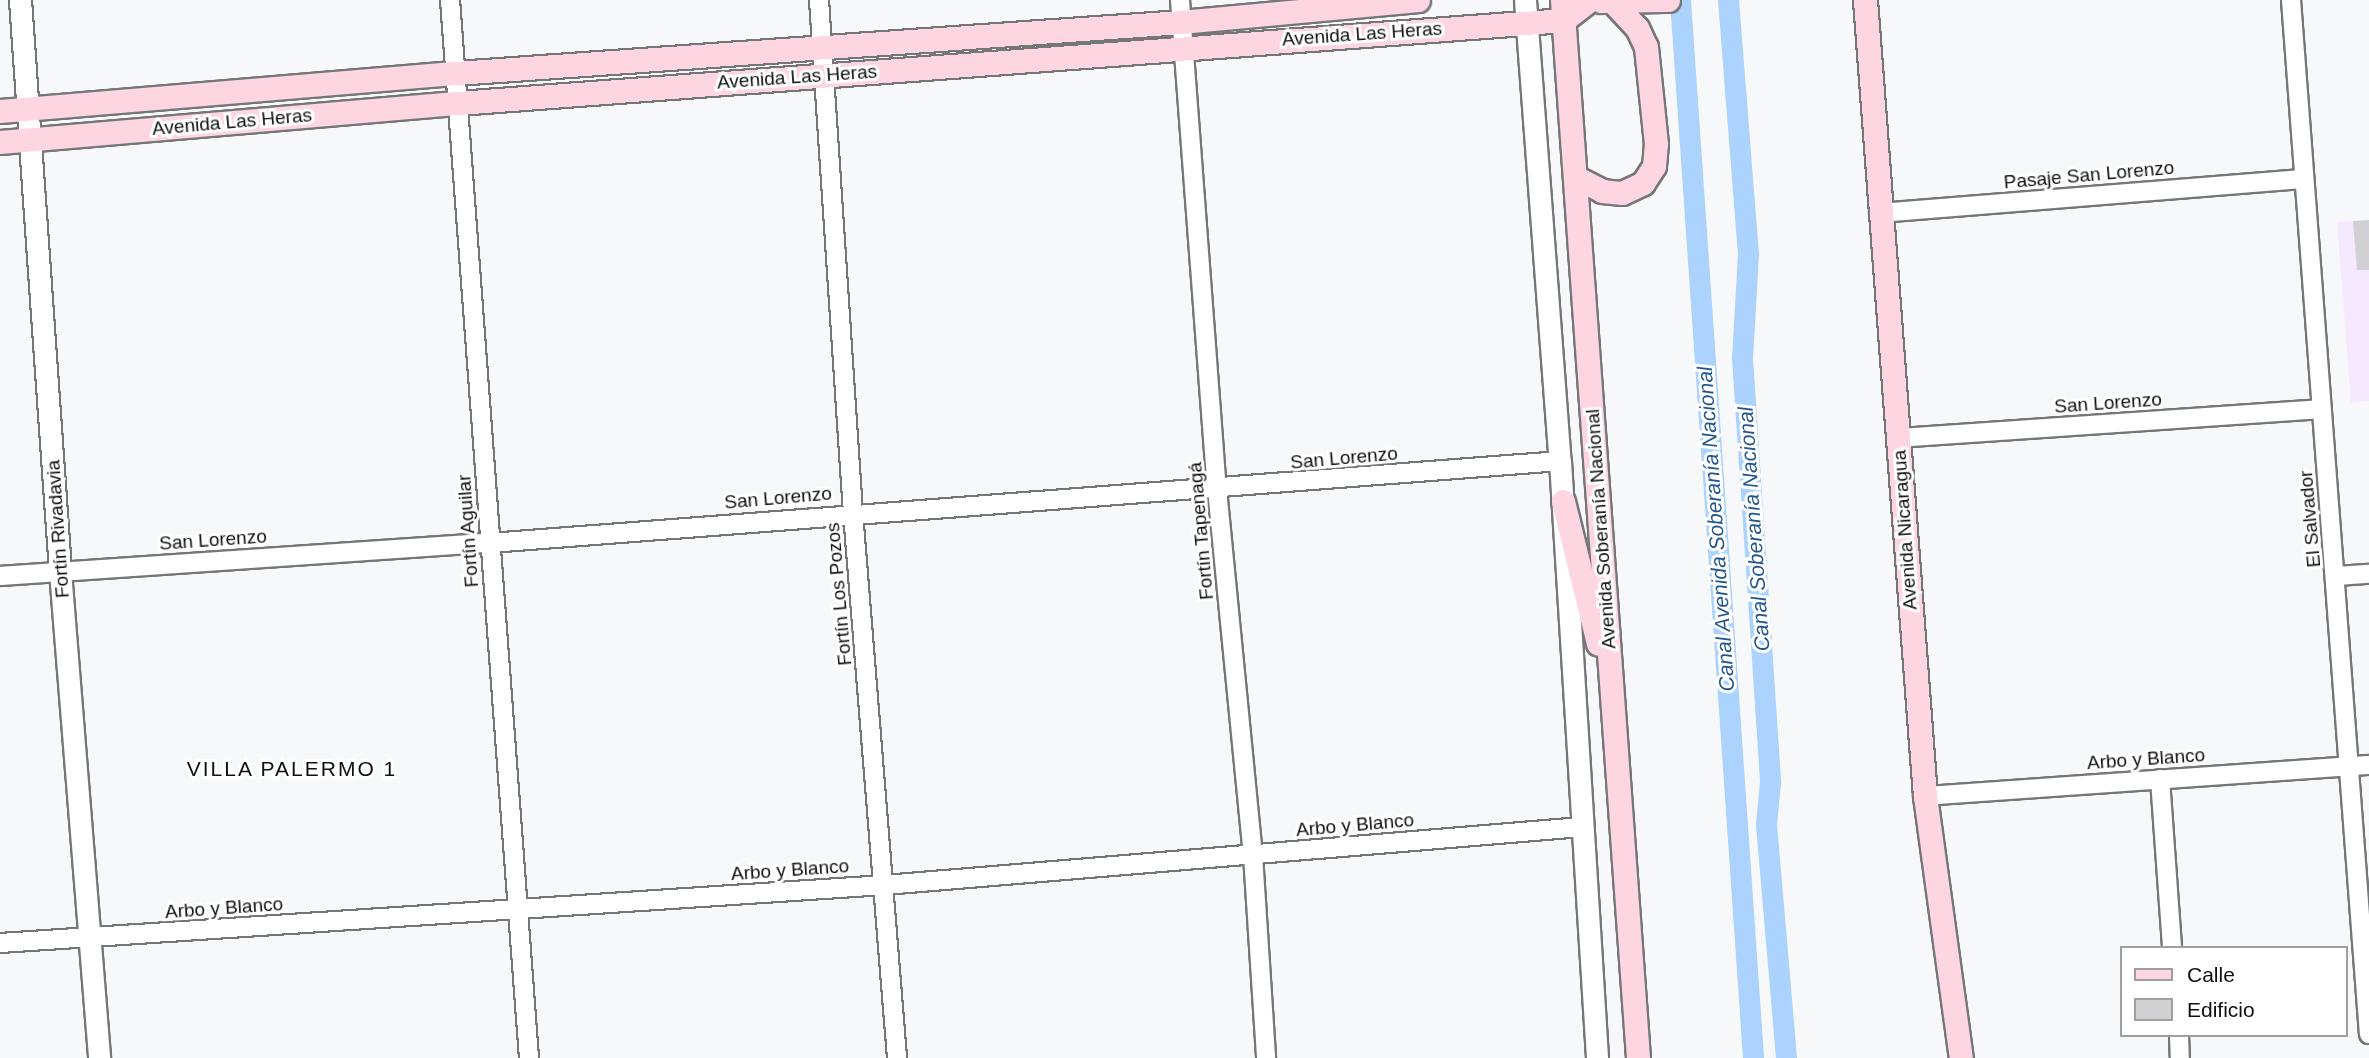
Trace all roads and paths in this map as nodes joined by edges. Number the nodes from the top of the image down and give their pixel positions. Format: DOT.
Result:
graph roads {
  1 [pos="20,0"];
  2 [pos="450,0"];
  3 [pos="819,0"];
  4 [pos="1418,0"];
  5 [pos="1865,0"];
  6 [pos="2291,0"];
  7 [pos="1598,1"];
  8 [pos="1660,1"];
  9 [pos="1563,10"];
  10 [pos="1181,11"];
  11 [pos="1526,11"];
  12 [pos="1184,47"];
  13 [pos="822,49"];
  14 [pos="456,73"];
  15 [pos="822,75"];
  16 [pos="458,103"];
  17 [pos="28,110"];
  18 [pos="0,111"];
  19 [pos="30,140"];
  20 [pos="0,142"];
  21 [pos="1575,177"];
  22 [pos="2303,179"];
  23 [pos="1879,213"];
  24 [pos="2321,409"];
  25 [pos="1898,438"];
  26 [pos="1560,461"];
  27 [pos="1217,489"];
  28 [pos="1563,501"];
  29 [pos="853,513"];
  30 [pos="490,543"];
  31 [pos="60,571"];
  32 [pos="2369,574"];
  33 [pos="0,576"];
  34 [pos="2337,576"];
  35 [pos="1614,706"];
  36 [pos="2369,765"];
  37 [pos="2350,766"];
  38 [pos="2160,779"];
  39 [pos="1925,796"];
  40 [pos="1582,827"];
  41 [pos="1252,855"];
  42 [pos="885,885"];
  43 [pos="518,910"];
  44 [pos="90,937"];
  45 [pos="0,943"];
  46 [pos="2172,946"];
  47 [pos="2369,1034"];
  48 [pos="2179,1037"];
  49 [pos="99,1058"];
  50 [pos="529,1058"];
  51 [pos="897,1058"];
  52 [pos="1266,1058"];
  53 [pos="1597,1058"];
  54 [pos="1638,1058"];
  55 [pos="1961,1058"];
  56 [pos="2180,1058"];
  1 -- 17 [label="street, Fortín Rivadavia"];
  2 -- 14 [label="street, Fortín Aguilar"];
  3 -- 13 [label="street, Fortín Los Pozos"];
  4 -- 10 [label="main road, Avenida Las Heras"];
  5 -- 23 [label="main road, Avenida Nicaragua"];
  6 -- 22 [label="street, El Salvador"];
  7 -- 8 [label="main road"];
  7 -- 9 [label="main road"];
  7 -- 21 [label="main road"];
  9 -- 11 [label="main road, Avenida Las Heras"];
  9 -- 21 [label="main road, Avenida Soberanía Nacional"];
  10 -- 12 [label="street, Fortín Tapenagá"];
  10 -- 13 [label="main road, Avenida Las Heras"];
  11 -- 12 [label="main road, Avenida Las Heras"];
  11 -- 26 [label="street, Avenida Soberanía Nacional"];
  12 -- 15 [label="main road, Avenida Las Heras"];
  12 -- 27 [label="street, Fortín Tapenagá"];
  13 -- 14 [label="main road, Avenida Las Heras"];
  13 -- 15 [label="street, Fortín Los Pozos"];
  14 -- 16 [label="street, Fortín Aguilar"];
  14 -- 17 [label="main road, Avenida Las Heras"];
  15 -- 16 [label="main road, Avenida Las Heras"];
  15 -- 29 [label="street, Fortín Los Pozos"];
  16 -- 19 [label="main road, Avenida Las Heras"];
  16 -- 30 [label="street, Fortín Aguilar"];
  17 -- 18 [label="main road, Avenida Las Heras"];
  17 -- 19 [label="street, Fortín Rivadavia"];
  19 -- 20 [label="main road, Avenida Las Heras"];
  19 -- 31 [label="street, Fortín Rivadavia"];
  21 -- 35 [label="main road, Avenida Soberanía Nacional"];
  22 -- 23 [label="street, Pasaje San Lorenzo"];
  22 -- 24 [label="street, El Salvador"];
  23 -- 25 [label="main road, Avenida Nicaragua"];
  24 -- 25 [label="street, San Lorenzo"];
  24 -- 34 [label="street, El Salvador"];
  25 -- 39 [label="main road, Avenida Nicaragua"];
  26 -- 27 [label="street, San Lorenzo"];
  26 -- 28 [label="street, Avenida Soberanía Nacional"];
  27 -- 29 [label="street, San Lorenzo"];
  27 -- 41 [label="street, Fortín Tapenagá"];
  28 -- 35 [label="main road"];
  28 -- 40 [label="street, Avenida Soberanía Nacional"];
  29 -- 30 [label="street, San Lorenzo"];
  29 -- 42 [label="street, Fortín Los Pozos"];
  30 -- 31 [label="street, San Lorenzo"];
  30 -- 43 [label="street, Fortín Aguilar"];
  31 -- 33 [label="street, San Lorenzo"];
  31 -- 44 [label="street, Fortín Rivadavia"];
  32 -- 34 [label="street"];
  34 -- 37 [label="street, El Salvador"];
  35 -- 54 [label="main road, Avenida Soberanía Nacional"];
  36 -- 37 [label="street, Arbo y Blanco"];
  37 -- 38 [label="street, Arbo y Blanco"];
  37 -- 47 [label="street, El Salvador"];
  38 -- 39 [label="street, Arbo y Blanco"];
  38 -- 46 [label="street"];
  39 -- 55 [label="main road, Avenida Nicaragua"];
  40 -- 41 [label="street, Arbo y Blanco"];
  40 -- 53 [label="street, Avenida Soberanía Nacional"];
  41 -- 42 [label="street, Arbo y Blanco"];
  41 -- 52 [label="street, Fortín Tapenagá"];
  42 -- 43 [label="street, Arbo y Blanco"];
  42 -- 51 [label="street, Fortín Los Pozos"];
  43 -- 44 [label="street, Arbo y Blanco"];
  43 -- 50 [label="street, Fortín Aguilar"];
  44 -- 45 [label="street, Arbo y Blanco"];
  44 -- 49 [label="street, Fortín Rivadavia"];
  48 -- 56 [label="street"];
}
